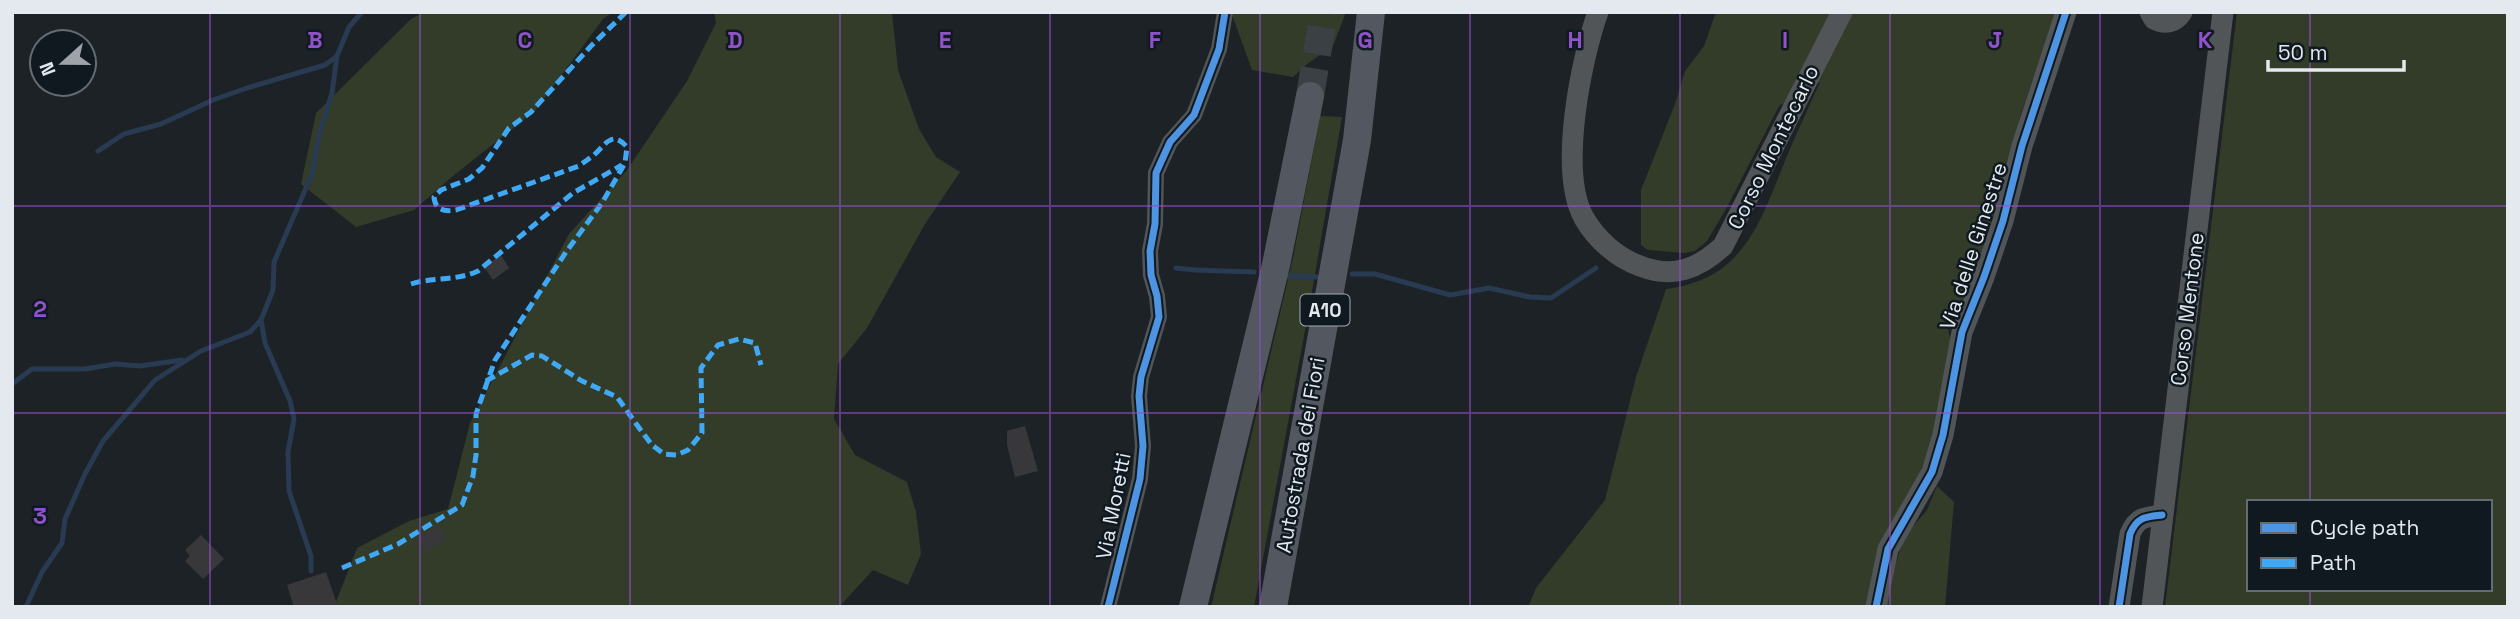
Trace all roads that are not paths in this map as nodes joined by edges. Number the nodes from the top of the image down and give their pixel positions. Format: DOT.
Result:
graph roads {
  1 [pos="1225,12"];
  2 [pos="1371,12"];
  3 [pos="1598,12"];
  4 [pos="1842,12"];
  5 [pos="2066,12"];
  6 [pos="2150,12"];
  7 [pos="2182,12"];
  8 [pos="2223,12"];
  9 [pos="1310,96"];
  10 [pos="2162,515"];
  11 [pos="1108,607"];
  12 [pos="1193,607"];
  13 [pos="1273,607"];
  14 [pos="1876,607"];
  15 [pos="2119,607"];
  16 [pos="2152,607"];
  1 -- 11 [label="street, Via Moretti"];
  2 -- 13 [label="highway, Autostrada dei Fiori / A10"];
  3 -- 4 [label="main road, Corso Montecarlo"];
  5 -- 14 [label="main road, Via delle Ginestre"];
  6 -- 7 [label="main road"];
  8 -- 10 [label="main road, Corso Mentone"];
  9 -- 12 [label="highway, A10"];
  10 -- 15 [label="main road"];
  10 -- 16 [label="main road, Corso Mentone"];
}
